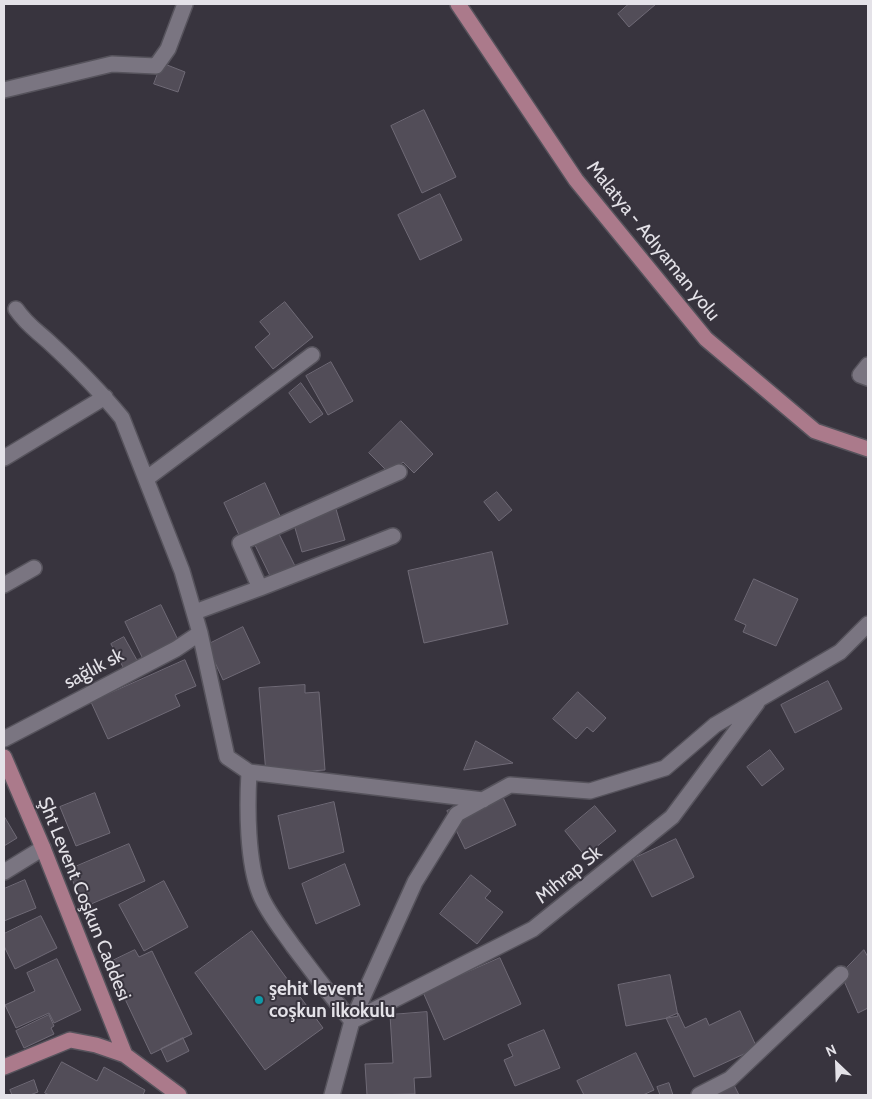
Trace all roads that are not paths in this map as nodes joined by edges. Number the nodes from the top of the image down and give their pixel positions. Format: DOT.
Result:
graph roads {
  1 [pos="185,4"];
  2 [pos="458,4"];
  3 [pos="4,90"];
  4 [pos="16,310"];
  5 [pos="312,355"];
  6 [pos="868,365"];
  7 [pos="868,378"];
  8 [pos="105,397"];
  9 [pos="868,449"];
  10 [pos="4,458"];
  11 [pos="399,472"];
  12 [pos="146,479"];
  13 [pos="393,536"];
  14 [pos="34,568"];
  15 [pos="4,585"];
  16 [pos="260,588"];
  17 [pos="195,612"];
  18 [pos="868,624"];
  19 [pos="200,633"];
  20 [pos="760,698"];
  21 [pos="4,739"];
  22 [pos="4,757"];
  23 [pos="249,772"];
  24 [pos="483,800"];
  25 [pos="43,848"];
  26 [pos="4,872"];
  27 [pos="841,974"];
  28 [pos="352,1021"];
  29 [pos="125,1055"];
  30 [pos="4,1067"];
  31 [pos="179,1095"];
  32 [pos="332,1095"];
  33 [pos="699,1095"];
  1 -- 3 [label="street"];
  2 -- 9 [label="main road, Malatya - Adıyaman yolu"];
  4 -- 8 [label="street"];
  5 -- 12 [label="street"];
  6 -- 7 [label="street"];
  8 -- 10 [label="street"];
  8 -- 12 [label="street"];
  11 -- 16 [label="street"];
  12 -- 17 [label="street"];
  13 -- 16 [label="street"];
  14 -- 15 [label="street"];
  16 -- 17 [label="street"];
  17 -- 19 [label="street"];
  18 -- 20 [label="street"];
  19 -- 21 [label="street, sağlık sk"];
  19 -- 23 [label="street"];
  20 -- 24 [label="street"];
  20 -- 28 [label="street, Mihrap Sk"];
  22 -- 25 [label="main road, Şht Levent Coşkun Caddesi"];
  23 -- 24 [label="street"];
  23 -- 28 [label="street"];
  24 -- 28 [label="street"];
  25 -- 26 [label="street"];
  25 -- 29 [label="main road, Şht Levent Coşkun Caddesi"];
  27 -- 33 [label="street"];
  28 -- 32 [label="street"];
  29 -- 30 [label="main road"];
  29 -- 31 [label="main road"];
}
